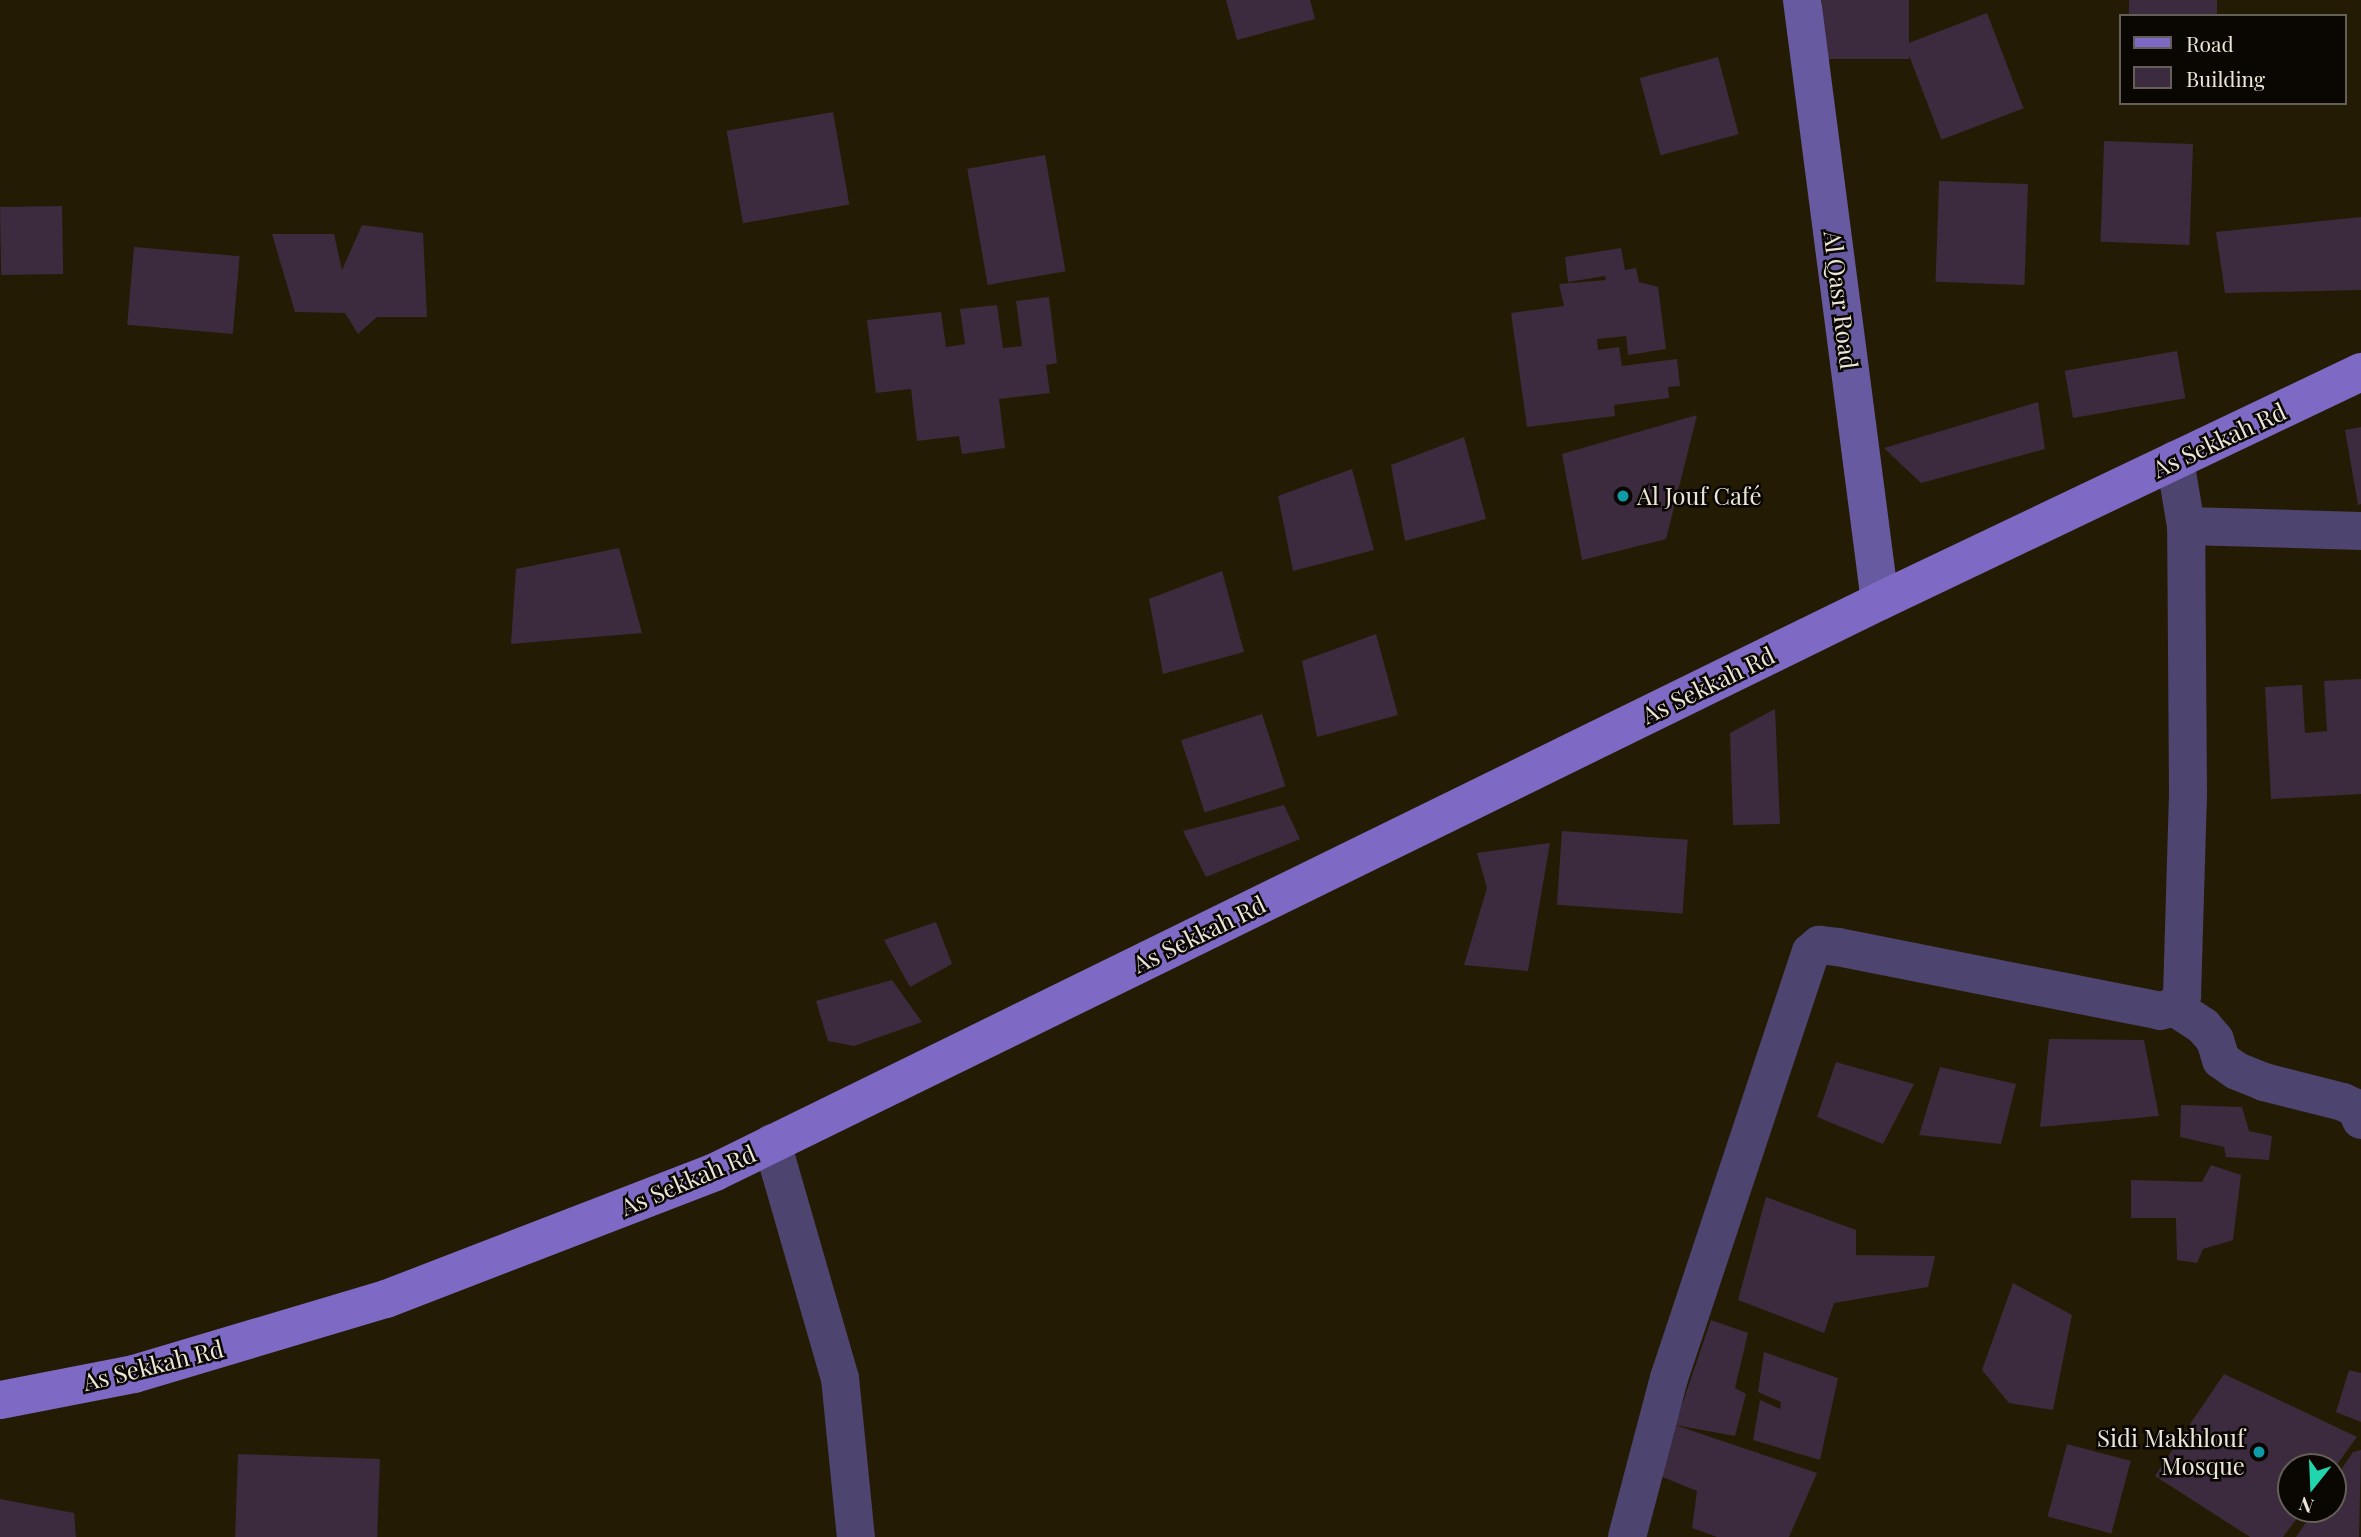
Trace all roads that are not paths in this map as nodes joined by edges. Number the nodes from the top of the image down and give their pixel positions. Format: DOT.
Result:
graph roads {
  1 [pos="1802,0"];
  2 [pos="2361,372"];
  3 [pos="2175,460"];
  4 [pos="2186,526"];
  5 [pos="2361,531"];
  6 [pos="1880,601"];
  7 [pos="2174,1007"];
  8 [pos="2361,1120"];
  9 [pos="772,1143"];
  10 [pos="0,1400"];
  11 [pos="856,1537"];
  12 [pos="1627,1537"];
  1 -- 6 [label="street, Al Qasr Road"];
  2 -- 3 [label="main road, As Sekkah Rd"];
  3 -- 4 [label="street"];
  3 -- 6 [label="main road, As Sekkah Rd"];
  4 -- 5 [label="street"];
  4 -- 7 [label="street"];
  6 -- 9 [label="main road, As Sekkah Rd"];
  7 -- 8 [label="street"];
  7 -- 12 [label="street"];
  9 -- 10 [label="main road, As Sekkah Rd"];
  9 -- 11 [label="street"];
}
